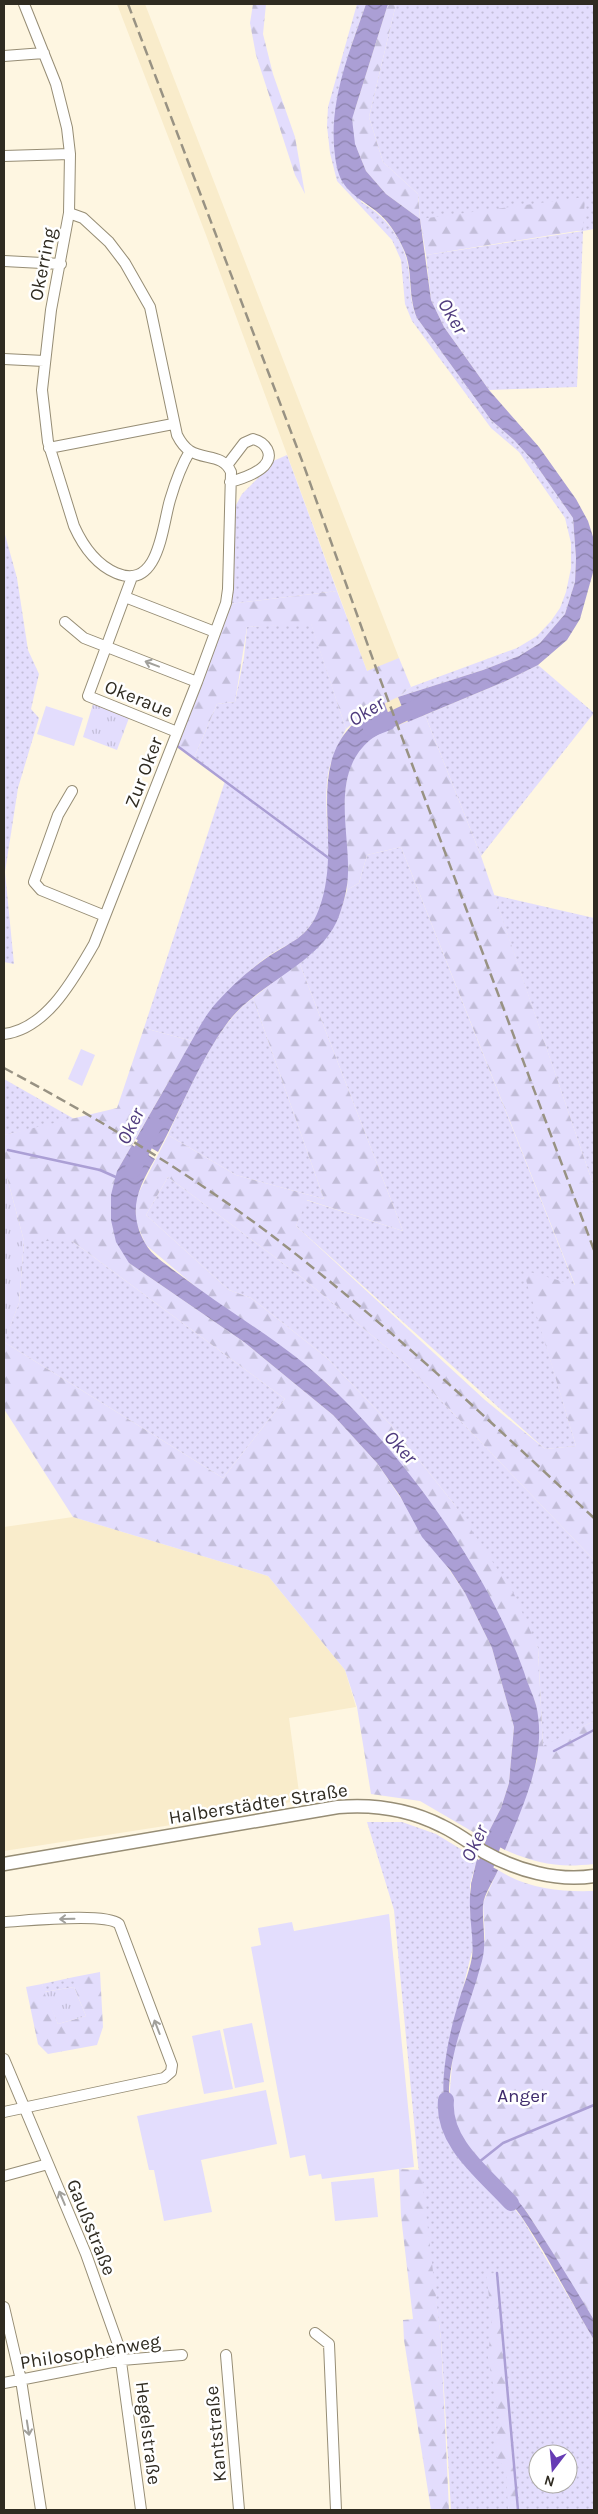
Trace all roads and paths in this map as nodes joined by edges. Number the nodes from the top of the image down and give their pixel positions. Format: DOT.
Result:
graph roads {
  1 [pos="24,4"];
  2 [pos="44,53"];
  3 [pos="4,56"];
  4 [pos="70,154"];
  5 [pos="4,156"];
  6 [pos="69,213"];
  7 [pos="4,261"];
  8 [pos="60,264"];
  9 [pos="4,359"];
  10 [pos="44,361"];
  11 [pos="174,424"];
  12 [pos="49,448"];
  13 [pos="190,451"];
  14 [pos="228,464"];
  15 [pos="230,482"];
  16 [pos="132,577"];
  17 [pos="126,597"];
  18 [pos="65,622"];
  19 [pos="215,632"];
  20 [pos="107,647"];
  21 [pos="197,682"];
  22 [pos="178,732"];
  23 [pos="72,791"];
  24 [pos="105,916"];
  25 [pos="4,1034"];
  26 [pos="4,1864"];
  27 [pos="594,1876"];
  28 [pos="4,1922"];
  29 [pos="4,2059"];
  30 [pos="24,2108"];
  31 [pos="4,2112"];
  32 [pos="48,2164"];
  33 [pos="4,2176"];
  34 [pos="4,2307"];
  35 [pos="315,2333"];
  36 [pos="182,2355"];
  37 [pos="226,2355"];
  38 [pos="122,2360"];
  39 [pos="20,2380"];
  40 [pos="4,2383"];
  41 [pos="41,2510"];
  42 [pos="142,2510"];
  43 [pos="239,2510"];
  44 [pos="336,2510"];
  1 -- 2 [label="street"];
  2 -- 3 [label="street"];
  2 -- 4 [label="street"];
  4 -- 5 [label="street"];
  4 -- 6 [label="street"];
  6 -- 8 [label="street, Okerring"];
  6 -- 11 [label="street, Okerring"];
  7 -- 8 [label="street"];
  8 -- 10 [label="street, Okerring"];
  9 -- 10 [label="street"];
  10 -- 12 [label="street, Okerring"];
  11 -- 12 [label="street"];
  11 -- 13 [label="street, Okerring"];
  12 -- 16 [label="street, Okerring"];
  13 -- 14 [label="street"];
  13 -- 16 [label="street"];
  14 -- 15 [label="street, Zur Oker"];
  14 -- 15 [label="street"];
  15 -- 19 [label="street, Zur Oker"];
  16 -- 17 [label="street"];
  17 -- 19 [label="street"];
  17 -- 20 [label="street"];
  18 -- 20 [label="street"];
  19 -- 21 [label="street, Zur Oker"];
  21 -- 20 [label="street, one-way"];
  20 -- 22 [label="street, Okeraue"];
  21 -- 22 [label="street, Zur Oker"];
  22 -- 24 [label="street, Zur Oker"];
  23 -- 24 [label="street"];
  24 -- 25 [label="street, Zur Oker"];
  26 -- 27 [label="main road, Halberstädter Straße"];
  30 -- 28 [label="street, one-way"];
  29 -- 30 [label="street, Gaußstraße"];
  30 -- 31 [label="street"];
  30 -- 32 [label="street, Gaußstraße"];
  32 -- 33 [label="street"];
  38 -- 32 [label="street, Gaußstraße, one-way"];
  34 -- 39 [label="street"];
  35 -- 44 [label="street"];
  36 -- 38 [label="street, Philosophenweg"];
  37 -- 43 [label="street, Kantstraße"];
  38 -- 39 [label="street, Philosophenweg"];
  38 -- 42 [label="street, Hegelstraße"];
  39 -- 40 [label="street, Philosophenweg"];
  39 -- 41 [label="street, one-way"];
}
